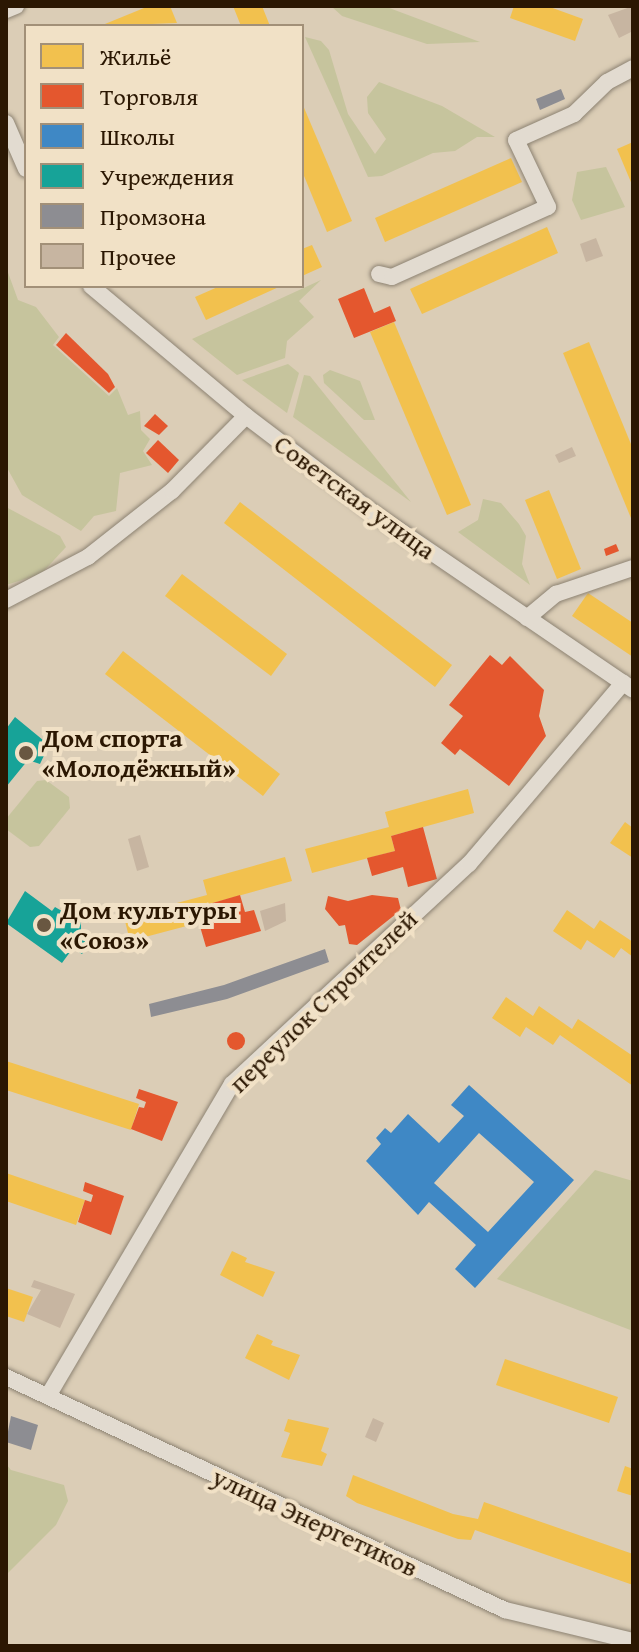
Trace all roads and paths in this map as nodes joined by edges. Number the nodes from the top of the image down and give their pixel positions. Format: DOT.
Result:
graph roads {
  1 [pos="16,6"];
  2 [pos="6,10"];
  3 [pos="633,68"];
  4 [pos="6,123"];
  5 [pos="24,164"];
  6 [pos="379,274"];
  7 [pos="93,288"];
  8 [pos="246,416"];
  9 [pos="633,568"];
  10 [pos="6,600"];
  11 [pos="527,618"];
  12 [pos="628,687"];
  13 [pos="6,1377"];
  14 [pos="48,1396"];
  15 [pos="633,1641"];
  1 -- 2 [label="street"];
  3 -- 6 [label="street"];
  4 -- 5 [label="street"];
  7 -- 8 [label="street, Советская улица"];
  8 -- 10 [label="street"];
  8 -- 11 [label="street, Советская улица"];
  9 -- 11 [label="street"];
  11 -- 12 [label="street, Советская улица"];
  12 -- 14 [label="street, переулок Строителей"];
  13 -- 14 [label="street, улица Энергетиков"];
  14 -- 15 [label="street, улица Энергетиков"];
}
